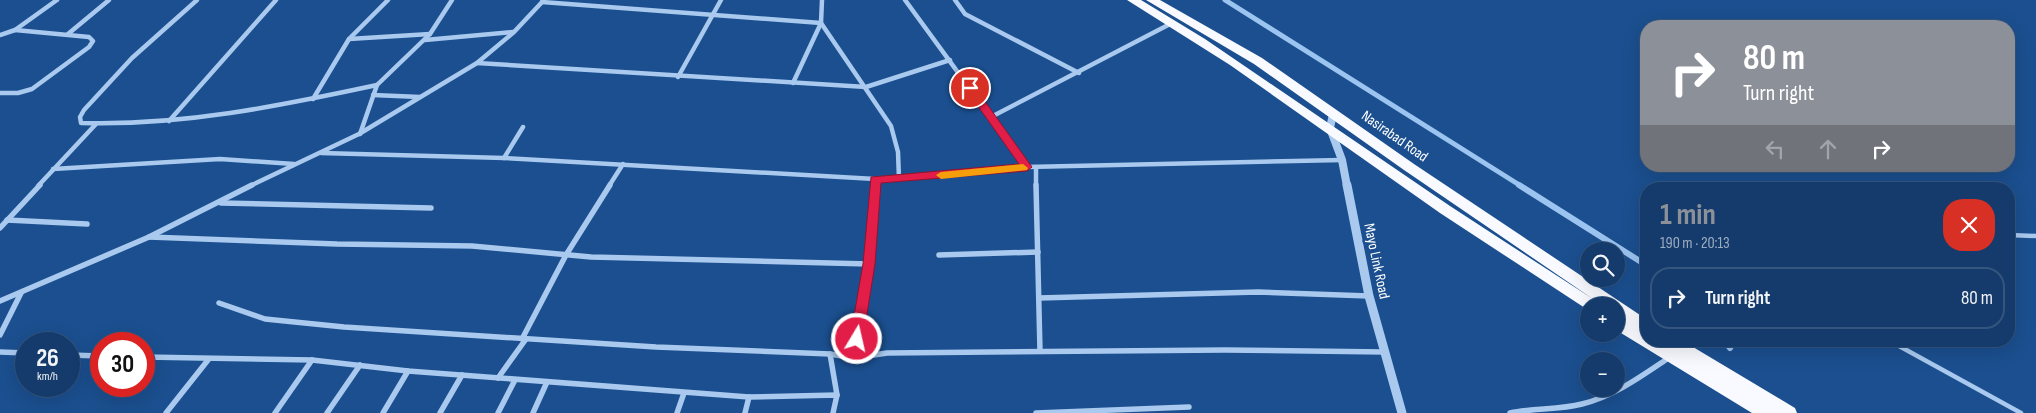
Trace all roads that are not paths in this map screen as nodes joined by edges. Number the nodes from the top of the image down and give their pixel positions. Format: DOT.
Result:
graph roads {
  1 [pos="57,0"];
  2 [pos="109,0"];
  3 [pos="197,0"];
  4 [pos="276,0"];
  5 [pos="388,0"];
  6 [pos="452,0"];
  7 [pos="721,0"];
  8 [pos="822,0"];
  9 [pos="906,0"];
  10 [pos="955,0"];
  11 [pos="1133,0"];
  12 [pos="1152,0"];
  13 [pos="543,1"];
  14 [pos="713,14"];
  15 [pos="1172,22"];
  16 [pos="821,24"];
  17 [pos="15,30"];
  18 [pos="514,32"];
  19 [pos="0,34"];
  20 [pos="68,34"];
  21 [pos="430,34"];
  22 [pos="349,39"];
  23 [pos="425,40"];
  24 [pos="950,60"];
  25 [pos="477,63"];
  26 [pos="1079,73"];
  27 [pos="678,77"];
  28 [pos="793,83"];
  29 [pos="376,85"];
  30 [pos="866,87"];
  31 [pos="0,93"];
  32 [pos="373,95"];
  33 [pos="420,97"];
  34 [pos="313,99"];
  35 [pos="1334,114"];
  36 [pos="991,117"];
  37 [pos="169,121"];
  38 [pos="96,124"];
  39 [pos="523,127"];
  40 [pos="1330,128"];
  41 [pos="359,134"];
  42 [pos="321,153"];
  43 [pos="504,158"];
  44 [pos="1342,160"];
  45 [pos="294,164"];
  46 [pos="623,164"];
  47 [pos="1027,167"];
  48 [pos="1036,167"];
  49 [pos="53,170"];
  50 [pos="875,179"];
  51 [pos="900,179"];
  52 [pos="218,203"];
  53 [pos="430,208"];
  54 [pos="7,220"];
  55 [pos="88,224"];
  56 [pos="0,228"];
  57 [pos="2015,235"];
  58 [pos="2036,236"];
  59 [pos="149,237"];
  60 [pos="1038,252"];
  61 [pos="566,255"];
  62 [pos="939,255"];
  63 [pos="869,264"];
  64 [pos="21,293"];
  65 [pos="1369,296"];
  66 [pos="1580,297"];
  67 [pos="1601,297"];
  68 [pos="1039,298"];
  69 [pos="0,301"];
  70 [pos="218,303"];
  71 [pos="1625,313"];
  72 [pos="1640,322"];
  73 [pos="1625,328"];
  74 [pos="0,335"];
  75 [pos="1640,337"];
  76 [pos="524,339"];
  77 [pos="1901,347"];
  78 [pos="1670,349"];
  79 [pos="1040,351"];
  80 [pos="0,352"];
  81 [pos="1385,352"];
  82 [pos="15,353"];
  83 [pos="830,354"];
  84 [pos="155,358"];
  85 [pos="854,358"];
  86 [pos="208,360"];
  87 [pos="312,360"];
  88 [pos="360,365"];
  89 [pos="408,371"];
  90 [pos="462,375"];
  91 [pos="498,378"];
  92 [pos="515,380"];
  93 [pos="548,382"];
  94 [pos="684,393"];
  95 [pos="837,395"];
  96 [pos="749,397"];
  97 [pos="1189,407"];
  98 [pos="166,413"];
  99 [pos="275,413"];
  100 [pos="328,413"];
  101 [pos="383,413"];
  102 [pos="440,413"];
  103 [pos="498,413"];
  104 [pos="533,413"];
  105 [pos="677,413"];
  106 [pos="745,413"];
  107 [pos="833,413"];
  108 [pos="1036,413"];
  109 [pos="1402,413"];
  110 [pos="1510,413"];
  111 [pos="1766,413"];
  112 [pos="1789,413"];
  113 [pos="2021,413"];
  1 -- 17 [label="street"];
  2 -- 20 [label="street"];
  3 -- 38 [label="street"];
  4 -- 37 [label="street"];
  5 -- 22 [label="street"];
  6 -- 21 [label="street"];
  7 -- 14 [label="street"];
  8 -- 16 [label="street"];
  9 -- 24 [label="street"];
  10 -- 26 [label="street"];
  11 -- 15 [label="highway, Nasirabad Road"];
  12 -- 35 [label="highway, Nasirabad Road"];
  13 -- 14 [label="street"];
  13 -- 18 [label="street"];
  14 -- 16 [label="street"];
  14 -- 27 [label="street"];
  15 -- 26 [label="street"];
  15 -- 40 [label="highway, Nasirabad Road"];
  16 -- 28 [label="street"];
  16 -- 30 [label="street"];
  17 -- 19 [label="street"];
  17 -- 20 [label="street"];
  18 -- 23 [label="street"];
  18 -- 25 [label="street"];
  20 -- 31 [label="street"];
  21 -- 22 [label="street"];
  21 -- 23 [label="street"];
  22 -- 34 [label="street"];
  23 -- 29 [label="street"];
  24 -- 30 [label="street"];
  24 -- 36 [label="street"];
  25 -- 27 [label="street"];
  25 -- 33 [label="street"];
  26 -- 36 [label="street"];
  27 -- 28 [label="street"];
  28 -- 30 [label="street"];
  29 -- 32 [label="street"];
  29 -- 34 [label="street"];
  30 -- 51 [label="street"];
  32 -- 33 [label="street"];
  32 -- 41 [label="street"];
  33 -- 41 [label="street"];
  34 -- 37 [label="street"];
  35 -- 40 [label="street"];
  35 -- 67 [label="highway, Nasirabad Road"];
  36 -- 47 [label="street"];
  37 -- 38 [label="street"];
  38 -- 49 [label="street"];
  39 -- 43 [label="street"];
  40 -- 44 [label="street, Mayo Link Road"];
  40 -- 66 [label="highway, Nasirabad Road"];
  41 -- 42 [label="street"];
  42 -- 43 [label="street"];
  42 -- 45 [label="street"];
  43 -- 46 [label="street"];
  44 -- 48 [label="street"];
  44 -- 65 [label="street, Mayo Link Road"];
  45 -- 49 [label="street"];
  45 -- 52 [label="street"];
  46 -- 50 [label="street"];
  46 -- 61 [label="street"];
  47 -- 48 [label="street"];
  47 -- 51 [label="street"];
  48 -- 60 [label="street"];
  49 -- 54 [label="street"];
  50 -- 51 [label="street"];
  50 -- 63 [label="street"];
  52 -- 53 [label="street"];
  52 -- 59 [label="street"];
  54 -- 55 [label="street"];
  54 -- 56 [label="street"];
  57 -- 58 [label="lane"];
  59 -- 61 [label="street"];
  59 -- 64 [label="street"];
  60 -- 62 [label="street"];
  60 -- 68 [label="street"];
  61 -- 63 [label="street"];
  61 -- 76 [label="street"];
  63 -- 85 [label="street"];
  64 -- 69 [label="street"];
  64 -- 74 [label="street"];
  65 -- 68 [label="street"];
  65 -- 81 [label="street, Mayo Link Road"];
  68 -- 79 [label="street"];
  70 -- 76 [label="street"];
  71 -- 72 [label="highway, Nasirabad Road"];
  73 -- 75 [label="highway"];
  76 -- 83 [label="street"];
  76 -- 91 [label="street"];
  77 -- 113 [label="lane"];
  78 -- 110 [label="street"];
  78 -- 111 [label="highway"];
  78 -- 112 [label="highway"];
  79 -- 81 [label="street"];
  79 -- 85 [label="street"];
  80 -- 82 [label="street"];
  81 -- 109 [label="street, Mayo Link Road"];
  83 -- 85 [label="street"];
  83 -- 95 [label="street"];
  84 -- 86 [label="street"];
  86 -- 87 [label="street"];
  86 -- 98 [label="street"];
  87 -- 88 [label="street"];
  87 -- 99 [label="street"];
  88 -- 89 [label="street"];
  88 -- 100 [label="street"];
  89 -- 90 [label="street"];
  89 -- 101 [label="street"];
  90 -- 91 [label="street"];
  90 -- 102 [label="street"];
  91 -- 92 [label="street"];
  92 -- 93 [label="street"];
  92 -- 103 [label="street"];
  93 -- 94 [label="street"];
  93 -- 104 [label="street"];
  94 -- 96 [label="street"];
  94 -- 105 [label="street"];
  95 -- 96 [label="street"];
  95 -- 107 [label="street"];
  96 -- 106 [label="street"];
  97 -- 108 [label="street"];
}
